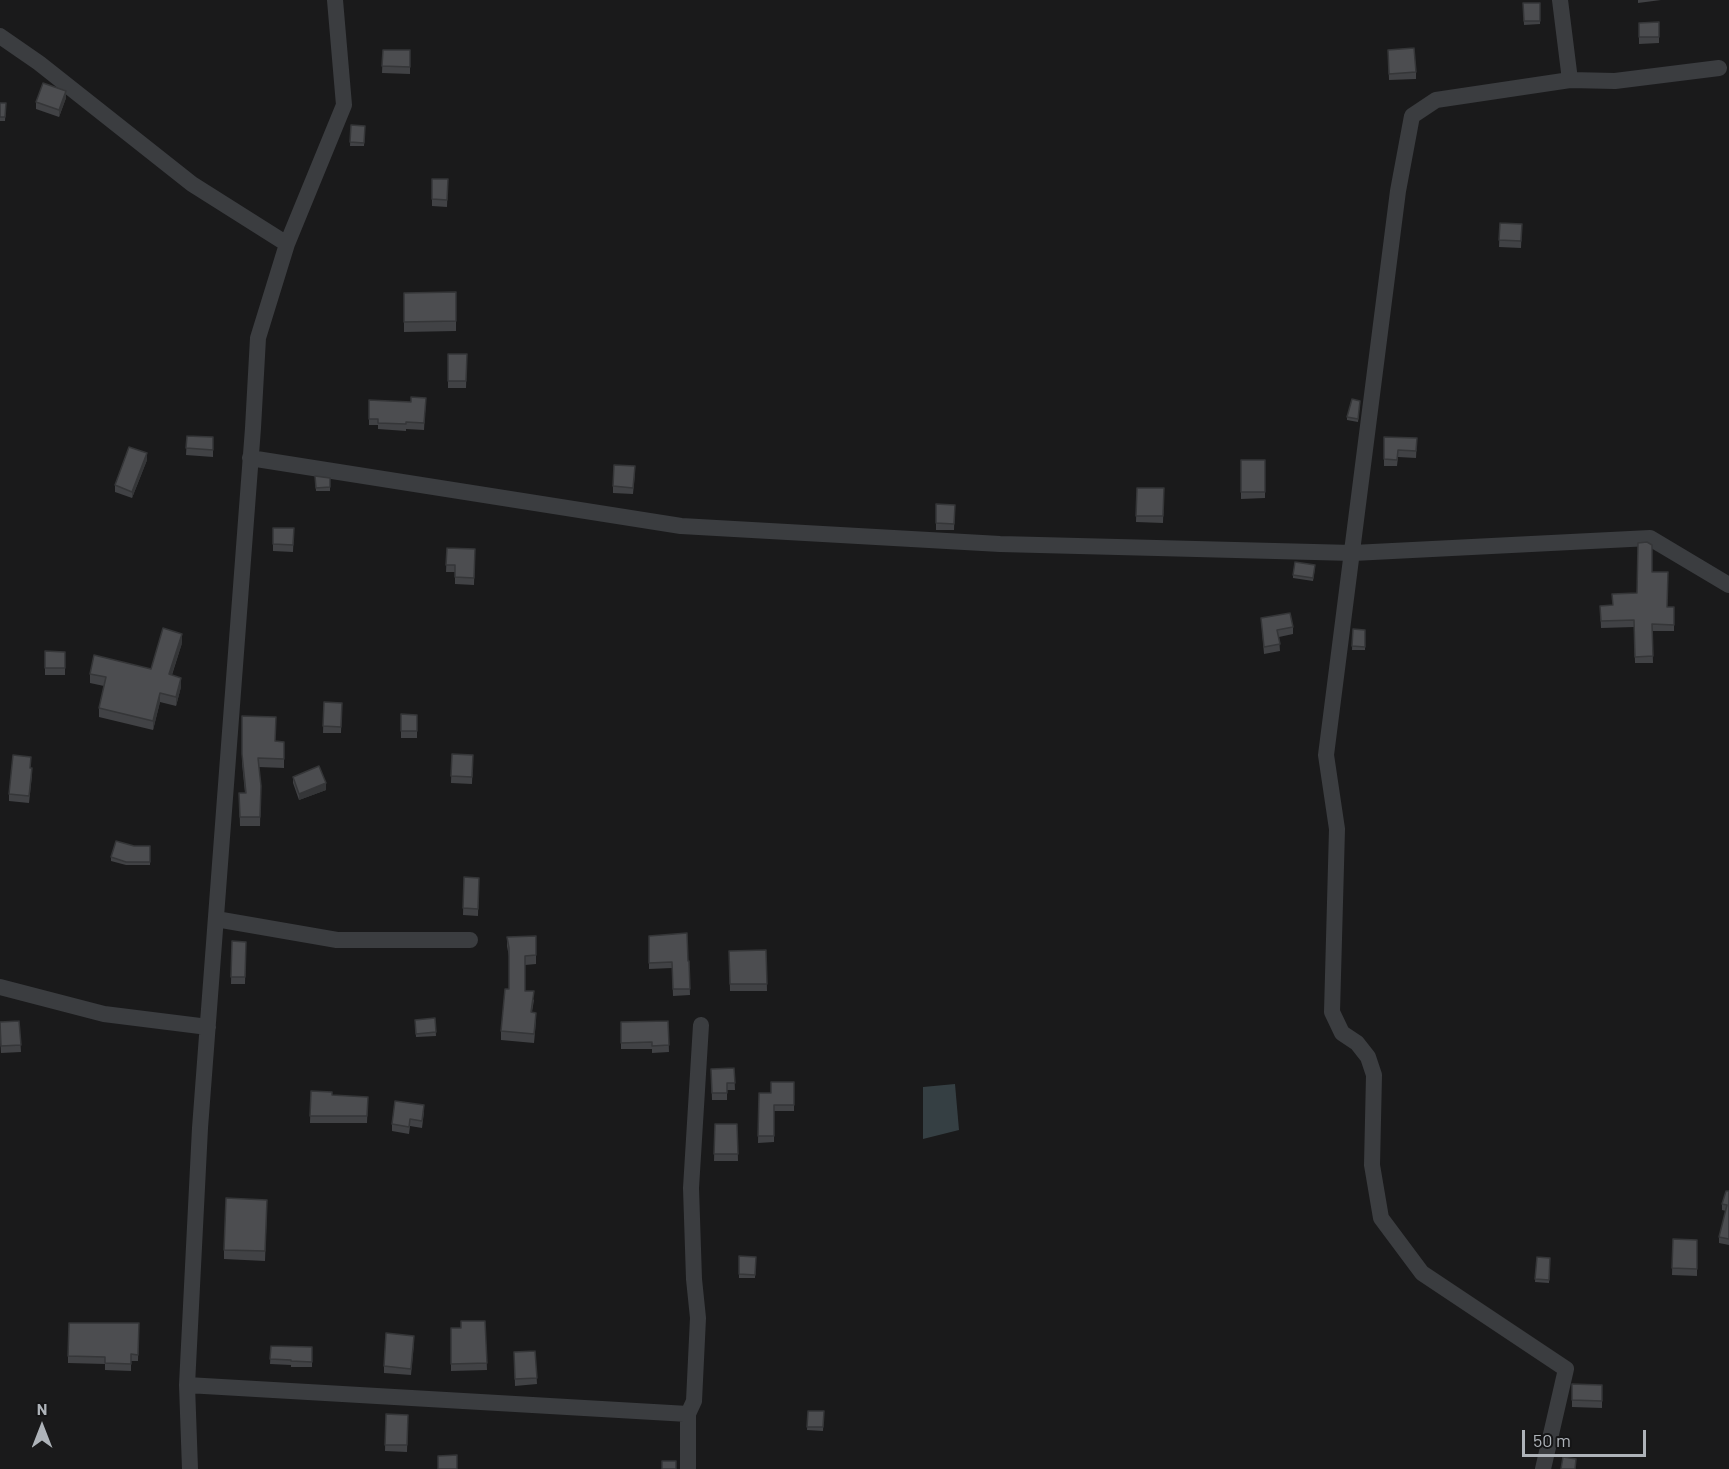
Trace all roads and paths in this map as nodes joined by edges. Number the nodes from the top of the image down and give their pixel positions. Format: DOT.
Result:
graph roads {
  1 [pos="335,0"];
  2 [pos="1560,0"];
  3 [pos="0,36"];
  4 [pos="1719,68"];
  5 [pos="1570,80"];
  6 [pos="287,244"];
  7 [pos="250,458"];
  8 [pos="1353,553"];
  9 [pos="1729,585"];
  10 [pos="216,919"];
  11 [pos="470,940"];
  12 [pos="0,987"];
  13 [pos="700,1025"];
  14 [pos="208,1027"];
  15 [pos="187,1385"];
  16 [pos="688,1414"];
  17 [pos="190,1469"];
  18 [pos="688,1469"];
  19 [pos="1543,1469"];
  1 -- 6 [label="street"];
  2 -- 5 [label="street"];
  3 -- 6 [label="street"];
  4 -- 5 [label="street"];
  5 -- 8 [label="street"];
  6 -- 7 [label="street"];
  7 -- 8 [label="street"];
  7 -- 10 [label="street"];
  8 -- 9 [label="street"];
  8 -- 19 [label="street"];
  10 -- 11 [label="street"];
  10 -- 14 [label="street"];
  12 -- 14 [label="street"];
  13 -- 16 [label="street"];
  14 -- 15 [label="street"];
  15 -- 16 [label="street"];
  15 -- 17 [label="street"];
  16 -- 18 [label="street"];
}
